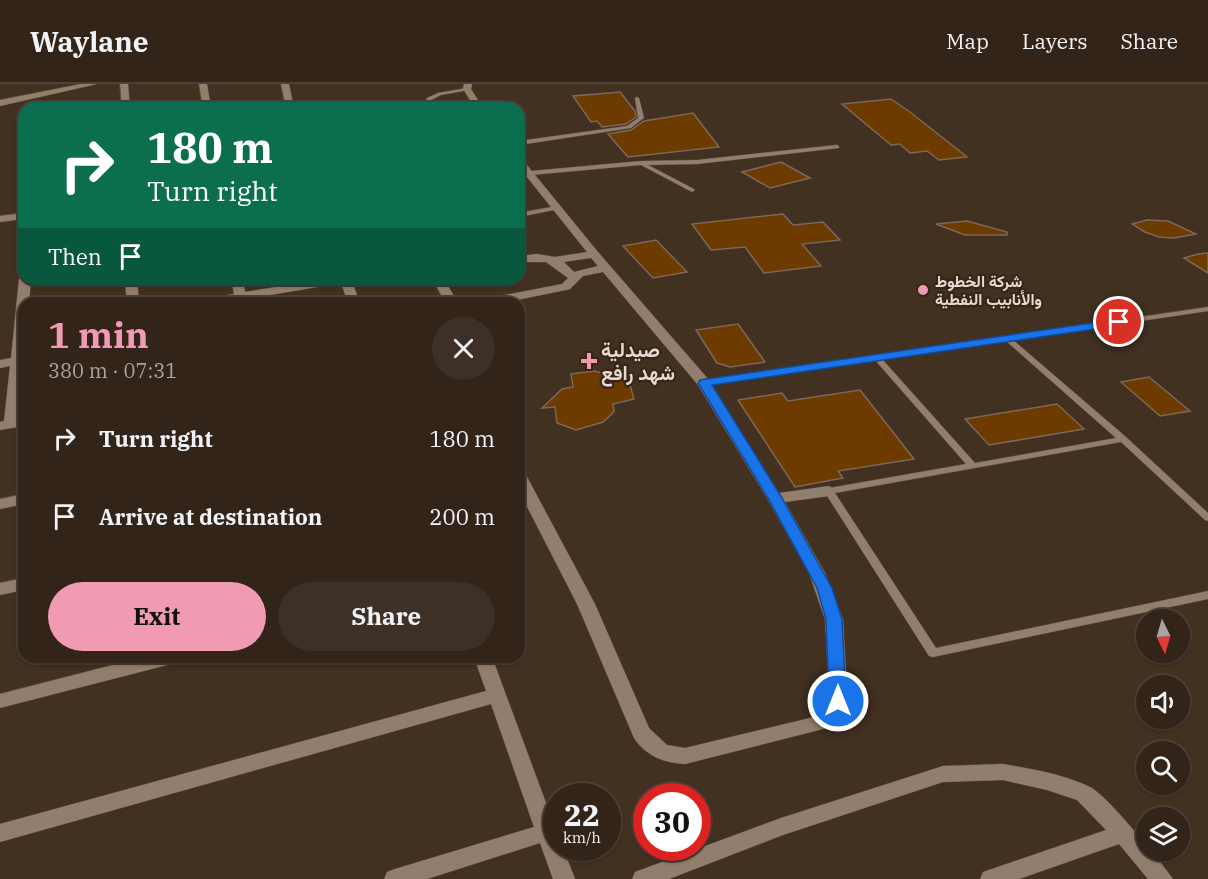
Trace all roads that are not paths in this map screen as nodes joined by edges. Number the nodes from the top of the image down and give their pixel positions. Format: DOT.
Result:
graph roads {
  1 [pos="93,84"];
  2 [pos="124,84"];
  3 [pos="203,84"];
  4 [pos="285,84"];
  5 [pos="467,86"];
  6 [pos="637,99"];
  7 [pos="126,102"];
  8 [pos="206,102"];
  9 [pos="289,102"];
  10 [pos="428,102"];
  11 [pos="476,102"];
  12 [pos="0,103"];
  13 [pos="525,142"];
  14 [pos="837,147"];
  15 [pos="641,163"];
  16 [pos="525,166"];
  17 [pos="531,173"];
  18 [pos="692,190"];
  19 [pos="557,208"];
  20 [pos="525,214"];
  21 [pos="18,217"];
  22 [pos="0,219"];
  23 [pos="594,254"];
  24 [pos="525,259"];
  25 [pos="557,260"];
  26 [pos="607,268"];
  27 [pos="573,277"];
  28 [pos="315,285"];
  29 [pos="256,297"];
  30 [pos="515,297"];
  31 [pos="1208,309"];
  32 [pos="1008,339"];
  33 [pos="18,352"];
  34 [pos="876,357"];
  35 [pos="17,361"];
  36 [pos="0,364"];
  37 [pos="704,383"];
  38 [pos="12,424"];
  39 [pos="1123,439"];
  40 [pos="972,465"];
  41 [pos="525,487"];
  42 [pos="829,491"];
  43 [pos="775,498"];
  44 [pos="18,500"];
  45 [pos="0,504"];
  46 [pos="1208,518"];
  47 [pos="18,585"];
  48 [pos="0,589"];
  49 [pos="1208,595"];
  50 [pos="148,663"];
  51 [pos="485,663"];
  52 [pos="497,695"];
  53 [pos="0,701"];
  54 [pos="543,821"];
  55 [pos="0,833"];
  56 [pos="543,833"];
  57 [pos="1123,833"];
  58 [pos="557,861"];
  59 [pos="395,879"];
  60 [pos="564,879"];
  61 [pos="643,879"];
  62 [pos="991,879"];
  63 [pos="1162,879"];
  1 -- 12 [label="street"];
  2 -- 7 [label="street"];
  3 -- 8 [label="street"];
  4 -- 9 [label="street"];
  5 -- 10 [label="lane"];
  5 -- 11 [label="street"];
  6 -- 13 [label="lane"];
  14 -- 15 [label="lane"];
  15 -- 17 [label="lane"];
  15 -- 18 [label="lane"];
  16 -- 17 [label="street"];
  17 -- 19 [label="street"];
  19 -- 20 [label="lane"];
  19 -- 23 [label="street"];
  21 -- 22 [label="street"];
  23 -- 25 [label="street"];
  23 -- 26 [label="street"];
  24 -- 25 [label="street"];
  25 -- 27 [label="street"];
  26 -- 27 [label="street"];
  26 -- 37 [label="street"];
  27 -- 30 [label="street"];
  28 -- 29 [label="street"];
  31 -- 32 [label="lane"];
  32 -- 34 [label="lane"];
  32 -- 39 [label="lane"];
  33 -- 35 [label="street"];
  34 -- 37 [label="lane"];
  34 -- 40 [label="lane"];
  35 -- 36 [label="street"];
  35 -- 38 [label="street"];
  37 -- 43 [label="street"];
  39 -- 40 [label="lane"];
  39 -- 46 [label="lane"];
  40 -- 42 [label="lane"];
  41 -- 43 [label="street"];
  42 -- 43 [label="street"];
  42 -- 49 [label="lane"];
  44 -- 45 [label="street"];
  47 -- 48 [label="street"];
  50 -- 53 [label="street"];
  51 -- 52 [label="street"];
  52 -- 54 [label="street"];
  52 -- 55 [label="street"];
  56 -- 59 [label="street"];
  57 -- 61 [label="street"];
  57 -- 62 [label="street"];
  57 -- 63 [label="street"];
  58 -- 60 [label="street"];
}
